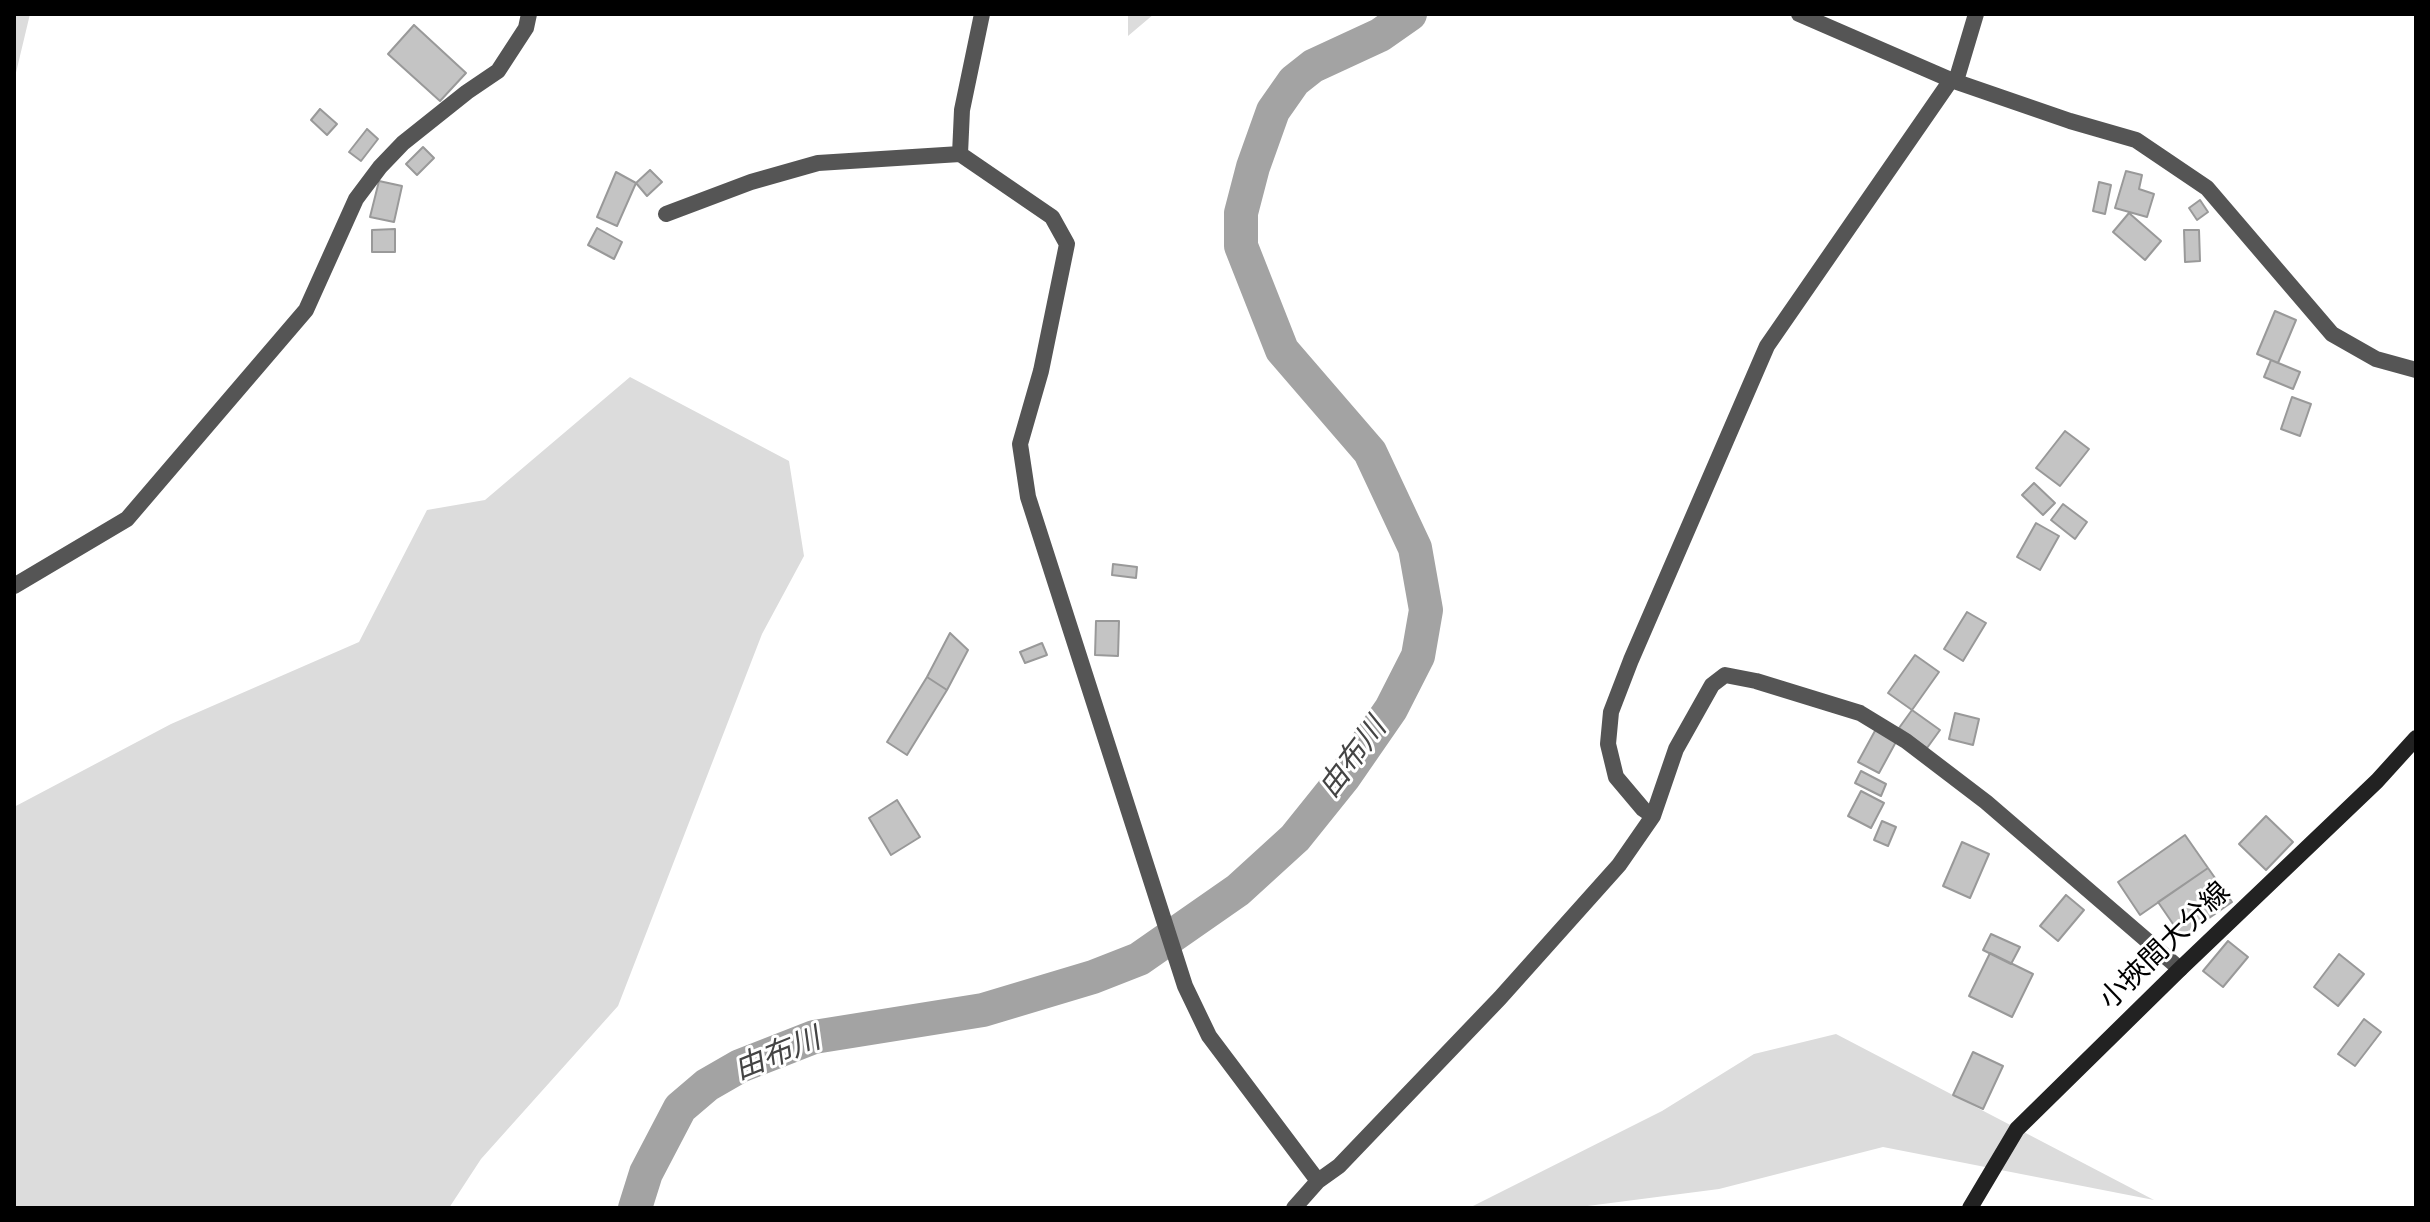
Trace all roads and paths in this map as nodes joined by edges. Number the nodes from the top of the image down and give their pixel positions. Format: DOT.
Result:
graph roads {
  1 [pos="529,14"];
  2 [pos="982,14"];
  3 [pos="1799,14"];
  4 [pos="1976,14"];
  5 [pos="1954,80"];
  6 [pos="960,154"];
  7 [pos="666,214"];
  8 [pos="2416,370"];
  9 [pos="14,586"];
  10 [pos="2416,738"];
  11 [pos="1653,816"];
  12 [pos="2180,969"];
  13 [pos="1318,1181"];
  14 [pos="1294,1208"];
  15 [pos="1970,1208"];
  1 -- 9 [label="street"];
  2 -- 6 [label="street"];
  3 -- 5 [label="street"];
  4 -- 5 [label="street"];
  5 -- 8 [label="street"];
  5 -- 11 [label="street"];
  6 -- 7 [label="street"];
  6 -- 13 [label="street"];
  10 -- 12 [label="main road, 小挾間大分線"];
  11 -- 12 [label="street"];
  11 -- 13 [label="street"];
  12 -- 15 [label="main road, 小挾間大分線"];
  13 -- 14 [label="street"];
}
